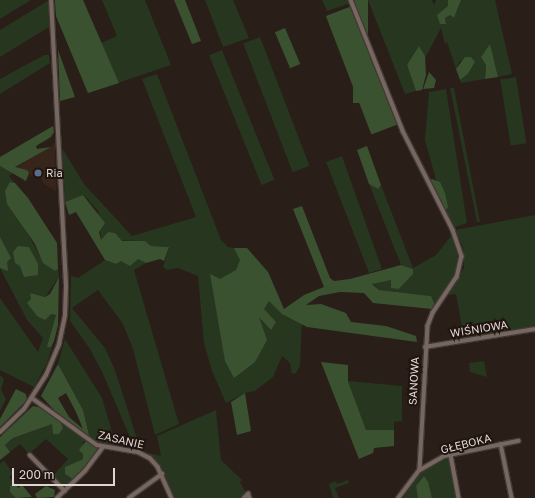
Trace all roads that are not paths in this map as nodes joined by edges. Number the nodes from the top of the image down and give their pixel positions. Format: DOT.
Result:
graph roads {
  1 [pos="51,0"];
  2 [pos="351,0"];
  3 [pos="535,329"];
  4 [pos="425,347"];
  5 [pos="32,398"];
  6 [pos="0,432"];
  7 [pos="518,441"];
  8 [pos="501,444"];
  9 [pos="103,447"];
  10 [pos="30,455"];
  11 [pos="451,455"];
  12 [pos="420,470"];
  13 [pos="162,474"];
  14 [pos="65,491"];
  15 [pos="57,498"];
  16 [pos="129,498"];
  17 [pos="172,498"];
  18 [pos="244,498"];
  19 [pos="250,498"];
  20 [pos="399,498"];
  21 [pos="459,498"];
  22 [pos="512,498"];
  1 -- 5 [label="street"];
  2 -- 4 [label="street, SANOWA"];
  3 -- 4 [label="street, WIŚNIOWA"];
  4 -- 12 [label="street, SANOWA"];
  5 -- 6 [label="street"];
  5 -- 9 [label="street, ZASANIE"];
  7 -- 8 [label="street, GŁĘBOKA"];
  8 -- 11 [label="street, GŁĘBOKA"];
  8 -- 22 [label="street"];
  9 -- 13 [label="street, ZASANIE"];
  9 -- 14 [label="street"];
  10 -- 14 [label="street"];
  11 -- 12 [label="street, GŁĘBOKA"];
  11 -- 21 [label="street"];
  12 -- 20 [label="street"];
  13 -- 16 [label="street"];
  13 -- 17 [label="street, ZASANIE"];
  14 -- 15 [label="street"];
  18 -- 19 [label="street"];
}
